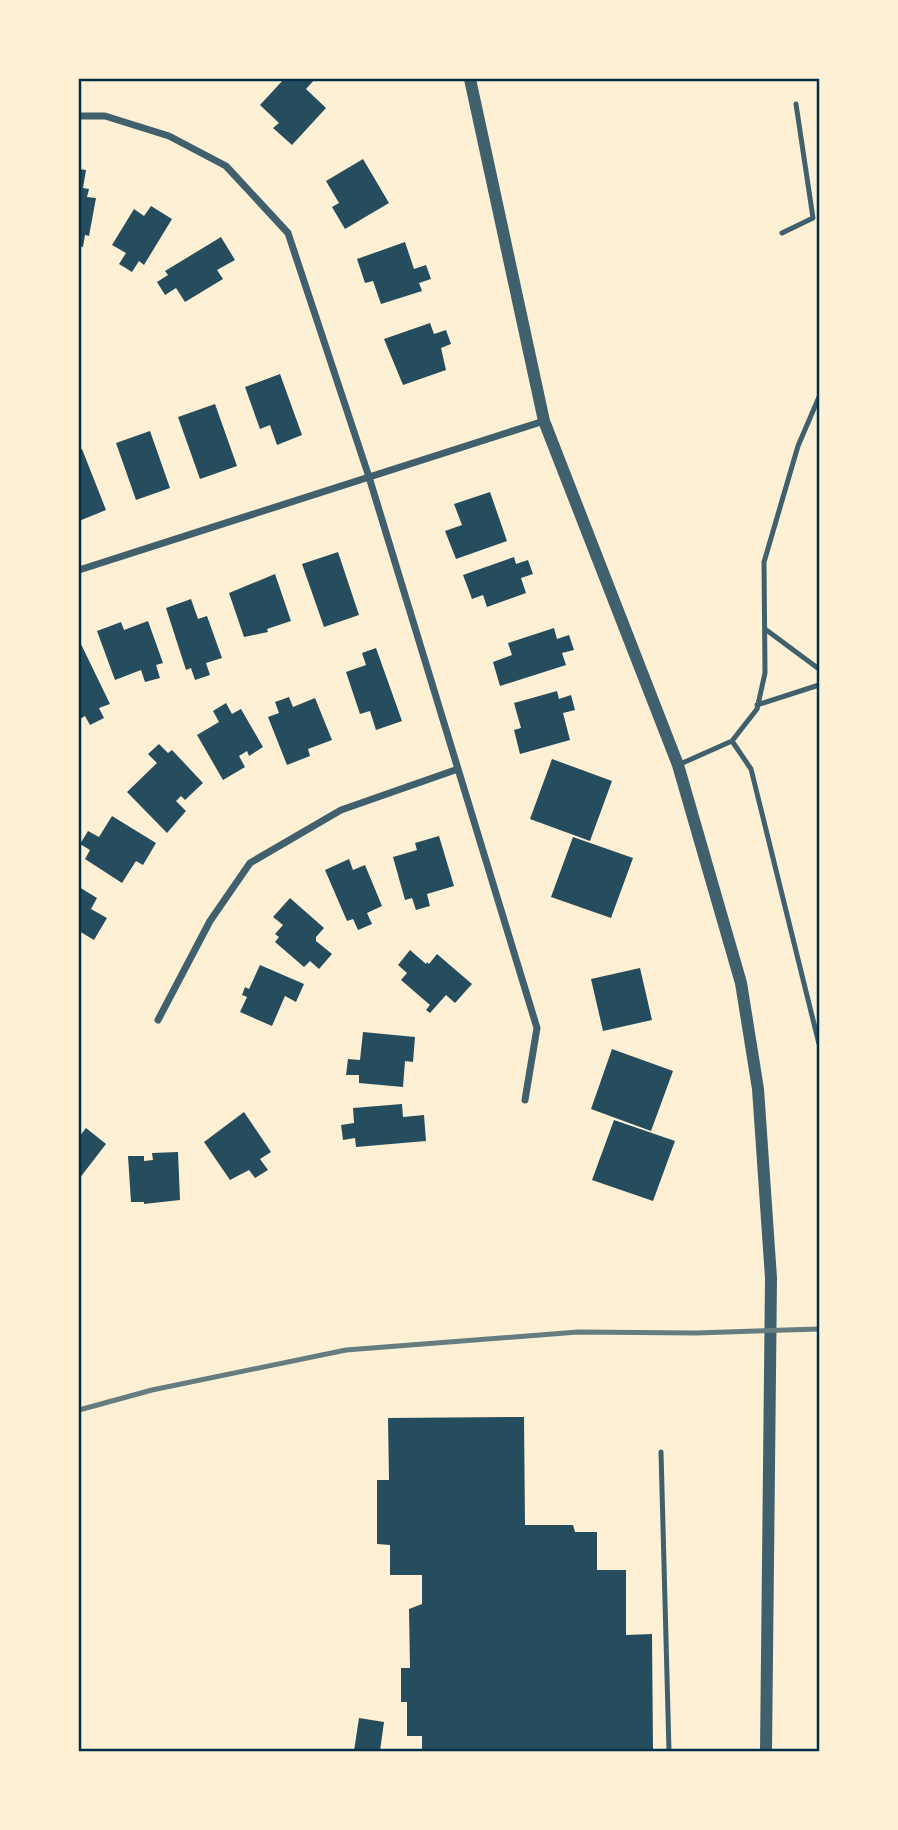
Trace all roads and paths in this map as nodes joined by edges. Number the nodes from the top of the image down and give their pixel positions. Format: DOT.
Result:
graph roads {
  1 [pos="470,79"];
  2 [pos="796,104"];
  3 [pos="79,116"];
  4 [pos="782,233"];
  5 [pos="819,397"];
  6 [pos="544,421"];
  7 [pos="369,477"];
  8 [pos="79,570"];
  9 [pos="765,629"];
  10 [pos="819,670"];
  11 [pos="819,685"];
  12 [pos="757,705"];
  13 [pos="732,741"];
  14 [pos="678,765"];
  15 [pos="458,769"];
  16 [pos="158,1020"];
  17 [pos="819,1044"];
  18 [pos="525,1100"];
  19 [pos="660,1452"];
  20 [pos="670,1751"];
  21 [pos="766,1751"];
  1 -- 6 [label="street"];
  2 -- 4 [label="lane"];
  3 -- 7 [label="street"];
  5 -- 9 [label="lane"];
  6 -- 7 [label="street"];
  6 -- 14 [label="street"];
  7 -- 8 [label="street"];
  7 -- 15 [label="street"];
  9 -- 10 [label="lane"];
  9 -- 12 [label="lane"];
  11 -- 12 [label="lane"];
  12 -- 13 [label="lane"];
  13 -- 14 [label="lane"];
  13 -- 17 [label="lane"];
  14 -- 21 [label="street"];
  15 -- 16 [label="street"];
  15 -- 18 [label="street"];
  19 -- 20 [label="lane"];
}
